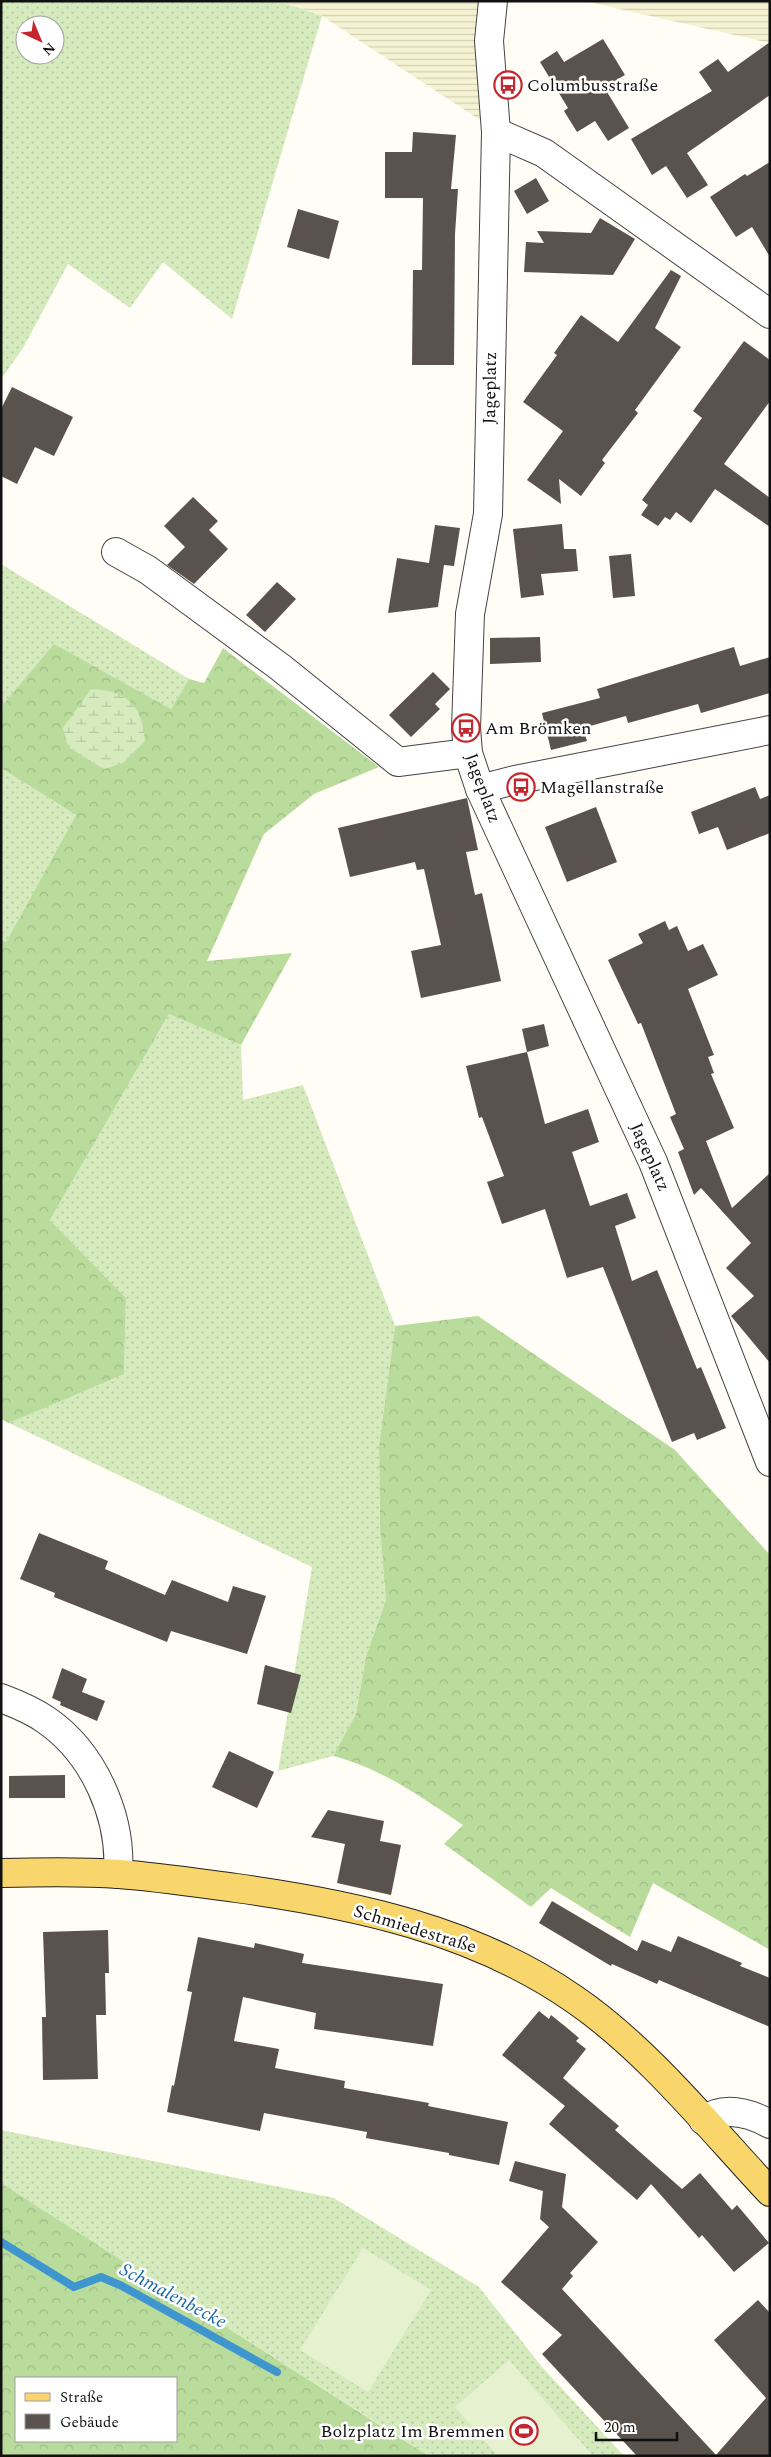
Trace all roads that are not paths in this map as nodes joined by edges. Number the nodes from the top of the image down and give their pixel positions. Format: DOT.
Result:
graph roads {
  1 [pos="493,1"];
  2 [pos="496,132"];
  3 [pos="770,314"];
  4 [pos="116,552"];
  5 [pos="770,730"];
  6 [pos="468,753"];
  7 [pos="480,789"];
  8 [pos="770,1462"];
  9 [pos="1,1698"];
  10 [pos="1,1873"];
  11 [pos="118,1874"];
  12 [pos="703,2120"];
  13 [pos="770,2124"];
  14 [pos="770,2192"];
  1 -- 2 [label="street, Jageplatz"];
  2 -- 3 [label="street"];
  2 -- 6 [label="street, Jageplatz"];
  4 -- 6 [label="street"];
  5 -- 7 [label="street"];
  6 -- 7 [label="street, Jageplatz"];
  7 -- 8 [label="street, Jageplatz"];
  9 -- 11 [label="street"];
  10 -- 11 [label="main road, Schmiedestraße"];
  11 -- 12 [label="main road, Schmiedestraße"];
  12 -- 13 [label="street"];
  12 -- 14 [label="main road, Schmiedestraße"];
}
